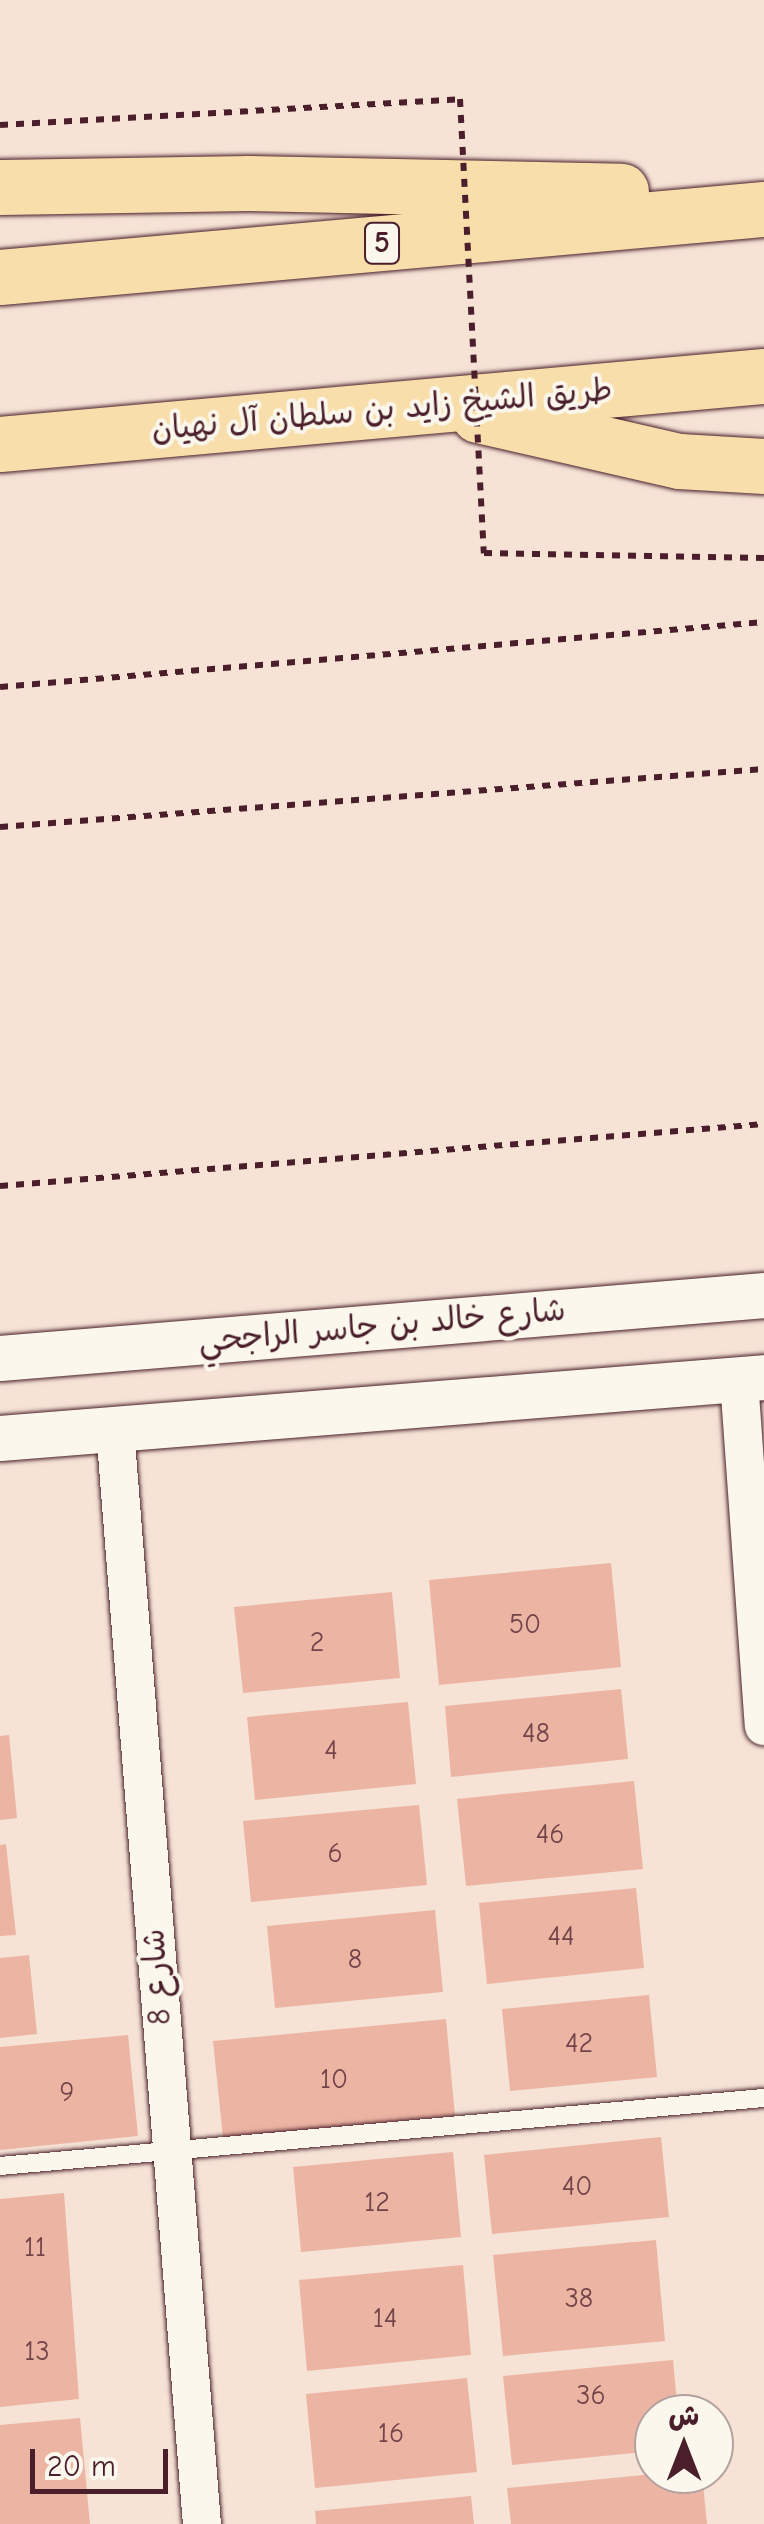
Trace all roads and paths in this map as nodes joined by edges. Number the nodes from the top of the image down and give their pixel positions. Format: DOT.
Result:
graph roads {
  1 [pos="0,125"];
  2 [pos="0,188"];
  3 [pos="764,194"];
  4 [pos="764,209"];
  5 [pos="0,277"];
  6 [pos="764,376"];
  7 [pos="427,403"];
  8 [pos="0,444"];
  9 [pos="764,466"];
  10 [pos="764,558"];
  11 [pos="764,622"];
  12 [pos="0,687"];
  13 [pos="764,769"];
  14 [pos="0,827"];
  15 [pos="764,1124"];
  16 [pos="0,1186"];
  17 [pos="764,1295"];
  18 [pos="0,1358"];
  19 [pos="752,1378"];
  20 [pos="115,1429"];
  21 [pos="0,1438"];
  22 [pos="764,1726"];
  23 [pos="764,2098"];
  24 [pos="170,2150"];
  25 [pos="0,2166"];
  26 [pos="202,2524"];
  1 -- 10 [label="path, bridge"];
  2 -- 3 [label="highway"];
  4 -- 5 [label="highway, 5"];
  6 -- 7 [label="highway, طريق الشيخ زايد بن سلطان آل نهيان"];
  7 -- 8 [label="highway, طريق الشيخ زايد بن سلطان آل نهيان"];
  7 -- 9 [label="highway"];
  11 -- 12 [label="path"];
  13 -- 14 [label="path"];
  15 -- 16 [label="path"];
  17 -- 18 [label="street, شارع خالد بن جاسر الراجحي"];
  19 -- 20 [label="street"];
  19 -- 22 [label="street"];
  20 -- 21 [label="street"];
  20 -- 24 [label="street, شارع 8"];
  23 -- 24 [label="lane"];
  24 -- 25 [label="lane"];
  24 -- 26 [label="street, شارع 8"];
}
